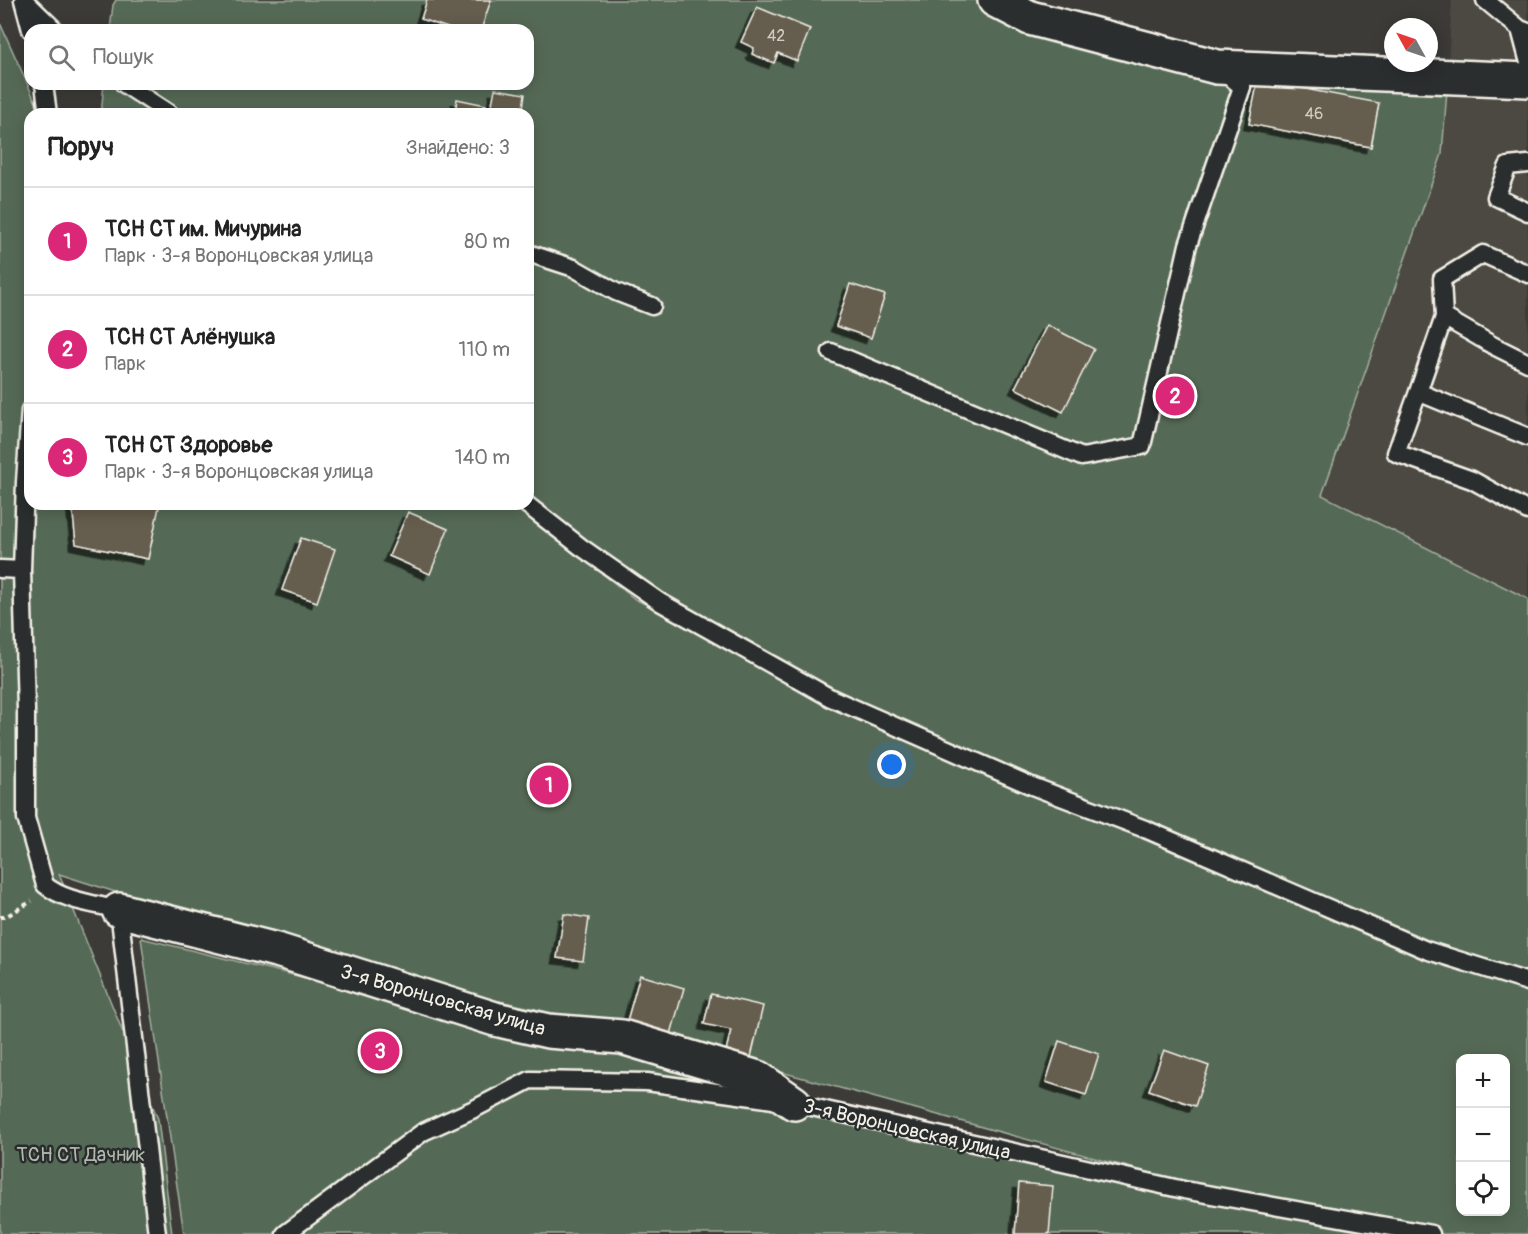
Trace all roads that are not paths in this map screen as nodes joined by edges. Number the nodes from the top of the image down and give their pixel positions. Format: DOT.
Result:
graph roads {
  1 [pos="24,0"];
  2 [pos="995,0"];
  3 [pos="1485,0"];
  4 [pos="30,24"];
  5 [pos="49,24"];
  6 [pos="1524,31"];
  7 [pos="1528,59"];
  8 [pos="1217,66"];
  9 [pos="1528,80"];
  10 [pos="45,90"];
  11 [pos="133,90"];
  12 [pos="47,108"];
  13 [pos="161,108"];
  14 [pos="1528,164"];
  15 [pos="1528,212"];
  16 [pos="534,255"];
  17 [pos="1528,274"];
  18 [pos="652,306"];
  19 [pos="1444,317"];
  20 [pos="831,352"];
  21 [pos="1528,363"];
  22 [pos="1418,392"];
  23 [pos="1528,437"];
  24 [pos="24,510"];
  25 [pos="534,510"];
  26 [pos="1528,511"];
  27 [pos="0,569"];
  28 [pos="22,570"];
  29 [pos="119,910"];
  30 [pos="1528,982"];
  31 [pos="794,1104"];
  32 [pos="157,1234"];
  33 [pos="285,1234"];
  34 [pos="1431,1234"];
  1 -- 4 [label="lane"];
  1 -- 5 [label="lane"];
  2 -- 8 [label="street"];
  3 -- 6 [label="lane"];
  6 -- 7 [label="lane"];
  8 -- 9 [label="street"];
  8 -- 20 [label="lane"];
  10 -- 12 [label="lane"];
  11 -- 13 [label="lane"];
  14 -- 15 [label="lane"];
  16 -- 18 [label="lane"];
  17 -- 19 [label="lane"];
  19 -- 21 [label="lane"];
  19 -- 22 [label="lane"];
  22 -- 23 [label="lane"];
  22 -- 26 [label="lane"];
  24 -- 28 [label="lane"];
  25 -- 30 [label="lane"];
  27 -- 28 [label="lane"];
  28 -- 29 [label="lane"];
  29 -- 31 [label="street, 3-я Воронцовская улица"];
  29 -- 32 [label="lane"];
  31 -- 33 [label="lane"];
  31 -- 34 [label="lane, 3-я Воронцовская улица"];
}
